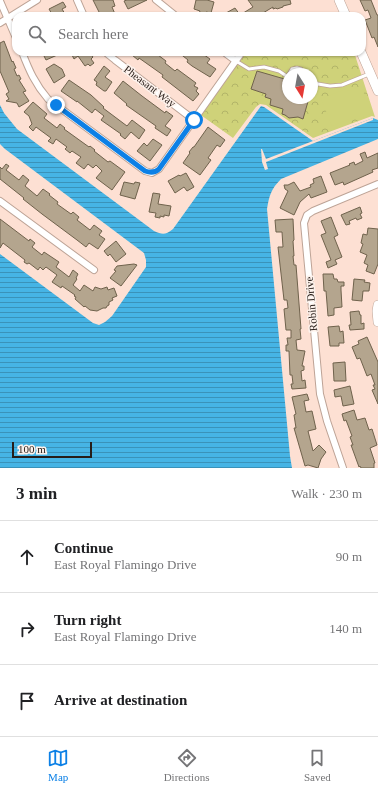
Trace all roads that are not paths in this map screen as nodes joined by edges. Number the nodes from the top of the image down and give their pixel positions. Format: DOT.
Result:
graph roads {
  1 [pos="37,0"];
  2 [pos="77,0"];
  3 [pos="156,0"];
  4 [pos="339,0"];
  5 [pos="0,1"];
  6 [pos="18,12"];
  7 [pos="82,12"];
  8 [pos="171,12"];
  9 [pos="344,12"];
  10 [pos="12,16"];
  11 [pos="8,18"];
  12 [pos="0,24"];
  13 [pos="12,28"];
  14 [pos="24,56"];
  15 [pos="110,56"];
  16 [pos="229,56"];
  17 [pos="239,56"];
  18 [pos="363,56"];
  19 [pos="236,61"];
  20 [pos="282,72"];
  21 [pos="371,74"];
  22 [pos="318,84"];
  23 [pos="378,91"];
  24 [pos="194,120"];
  25 [pos="378,184"];
  26 [pos="0,201"];
  27 [pos="94,270"];
  28 [pos="378,305"];
  29 [pos="378,322"];
  30 [pos="343,468"];
  1 -- 6 [label="street"];
  2 -- 7 [label="street"];
  3 -- 8 [label="street"];
  4 -- 9 [label="street"];
  5 -- 11 [label="street"];
  10 -- 11 [label="street"];
  11 -- 12 [label="street"];
  11 -- 13 [label="street"];
  14 -- 24 [label="street"];
  15 -- 24 [label="street, Pheasant Way"];
  16 -- 19 [label="street"];
  17 -- 19 [label="street"];
  18 -- 21 [label="street"];
  19 -- 20 [label="lane"];
  19 -- 24 [label="street"];
  21 -- 22 [label="lane"];
  21 -- 23 [label="street"];
  25 -- 30 [label="street, Robin Drive"];
  26 -- 27 [label="street"];
  28 -- 29 [label="street"];
}
